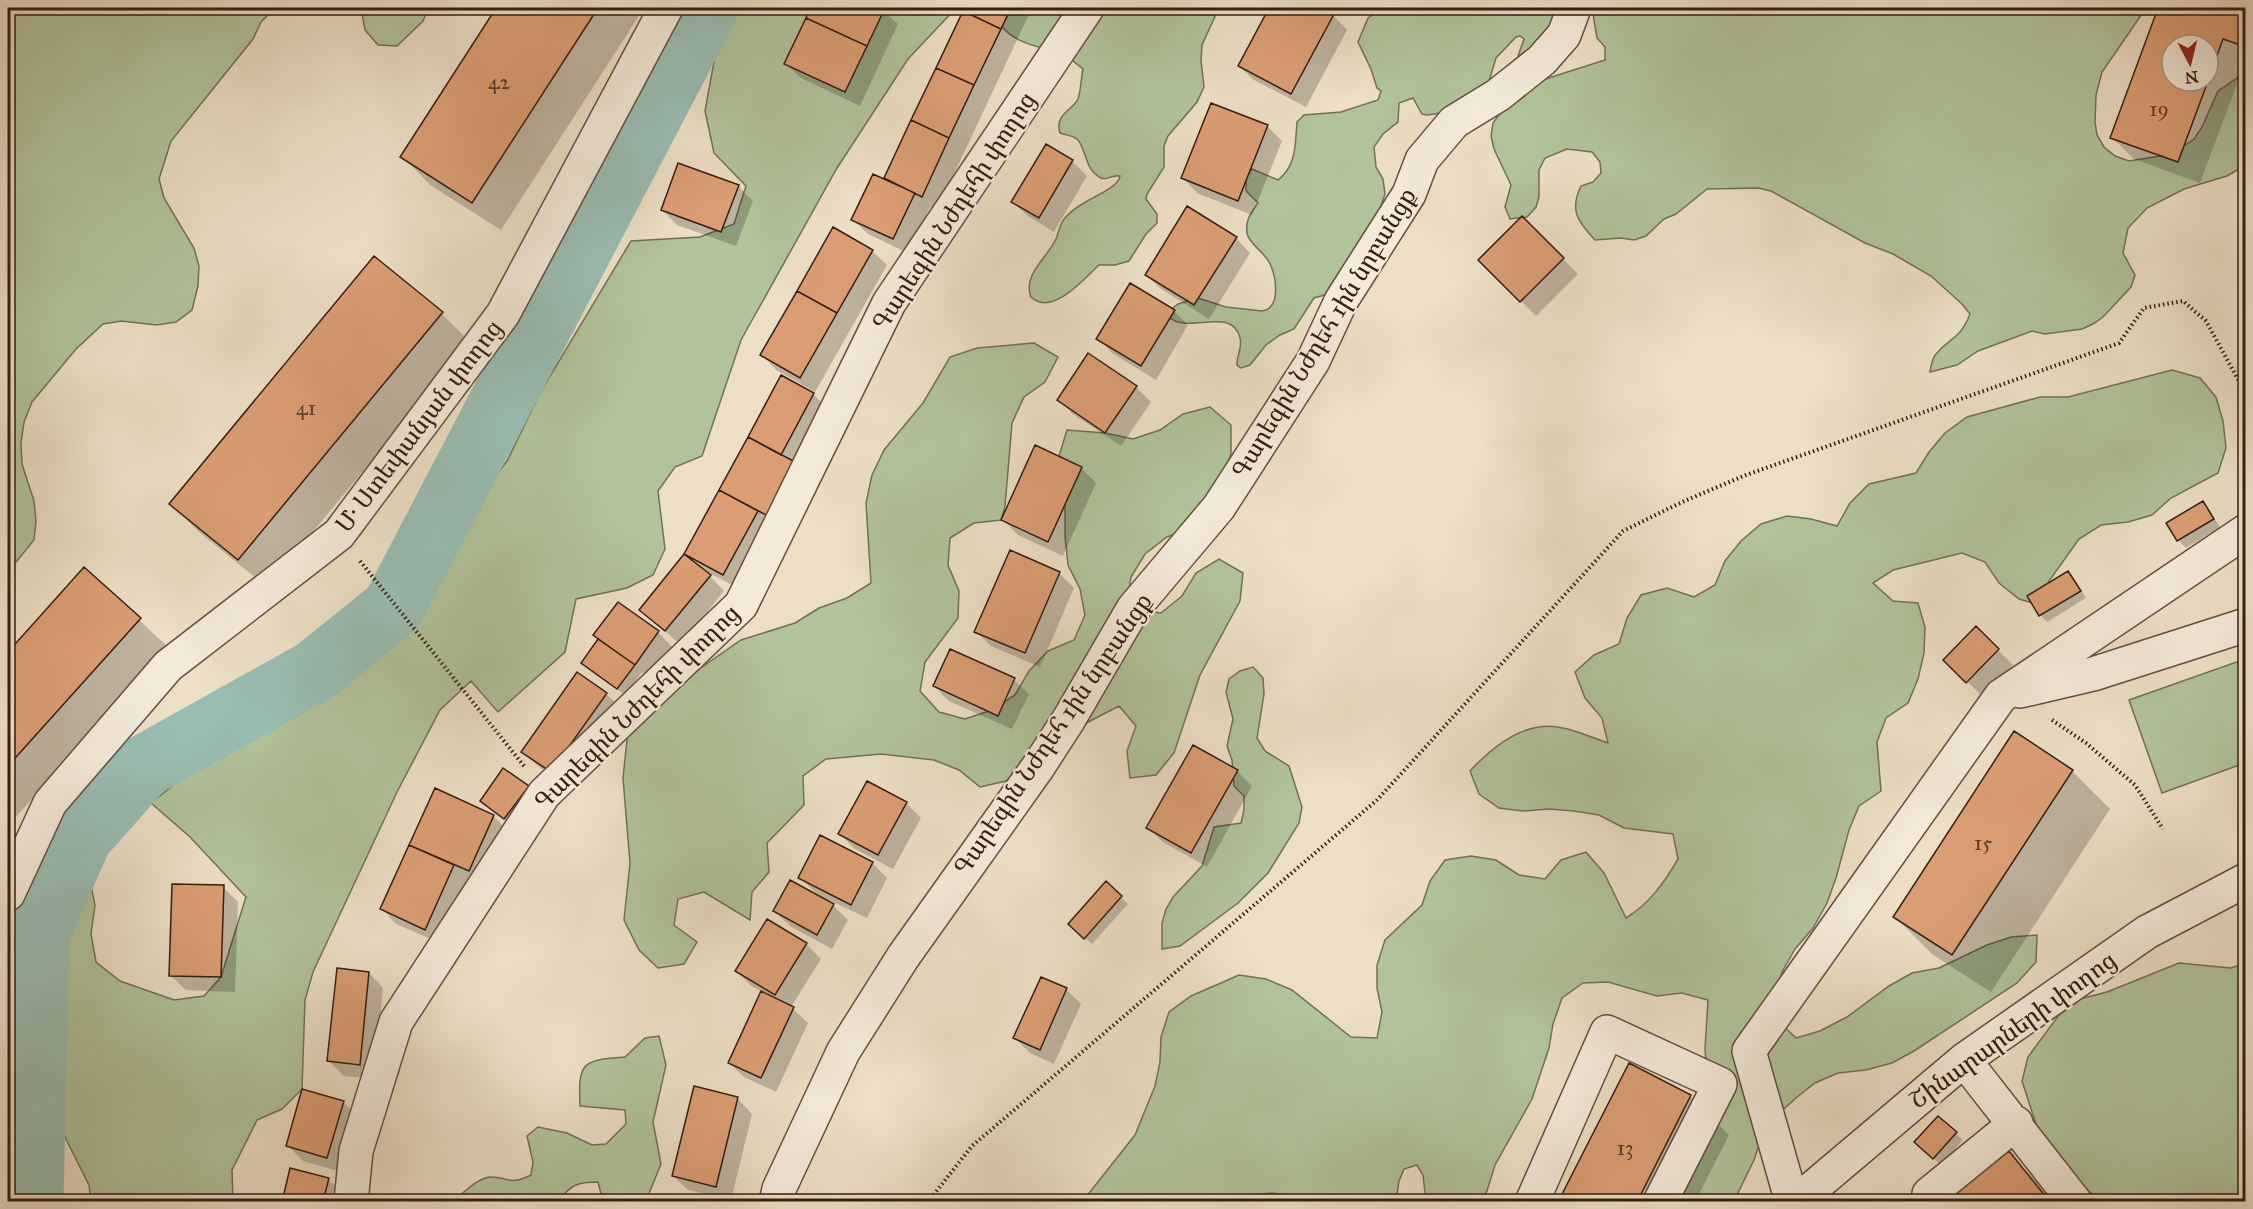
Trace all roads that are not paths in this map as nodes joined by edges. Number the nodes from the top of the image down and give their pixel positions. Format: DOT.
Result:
graph roads {
  1 [pos="666,8"];
  2 [pos="1087,8"];
  3 [pos="1574,8"];
  4 [pos="2246,531"];
  5 [pos="2246,625"];
  6 [pos="2001,696"];
  7 [pos="2246,880"];
  8 [pos="8,894"];
  9 [pos="1964,1060"];
  10 [pos="2016,1123"];
  11 [pos="351,1202"];
  12 [pos="776,1202"];
  13 [pos="1532,1202"];
  14 [pos="1660,1202"];
  15 [pos="1794,1202"];
  16 [pos="1935,1202"];
  17 [pos="2075,1202"];
  1 -- 8 [label="street, Մ․ Ստեփանյան փողոց"];
  2 -- 11 [label="street, Գարեգին Նժդեհի փողոց"];
  3 -- 12 [label="street, Գարեգին Նժդեհ 1ին նրբանցք"];
  4 -- 6 [label="street"];
  5 -- 6 [label="street"];
  6 -- 15 [label="street"];
  7 -- 9 [label="street, Շինարարների փողոց"];
  9 -- 10 [label="street"];
  9 -- 15 [label="street, Շինարարների փողոց"];
  10 -- 16 [label="street"];
  10 -- 17 [label="street"];
  13 -- 14 [label="street"];
}
